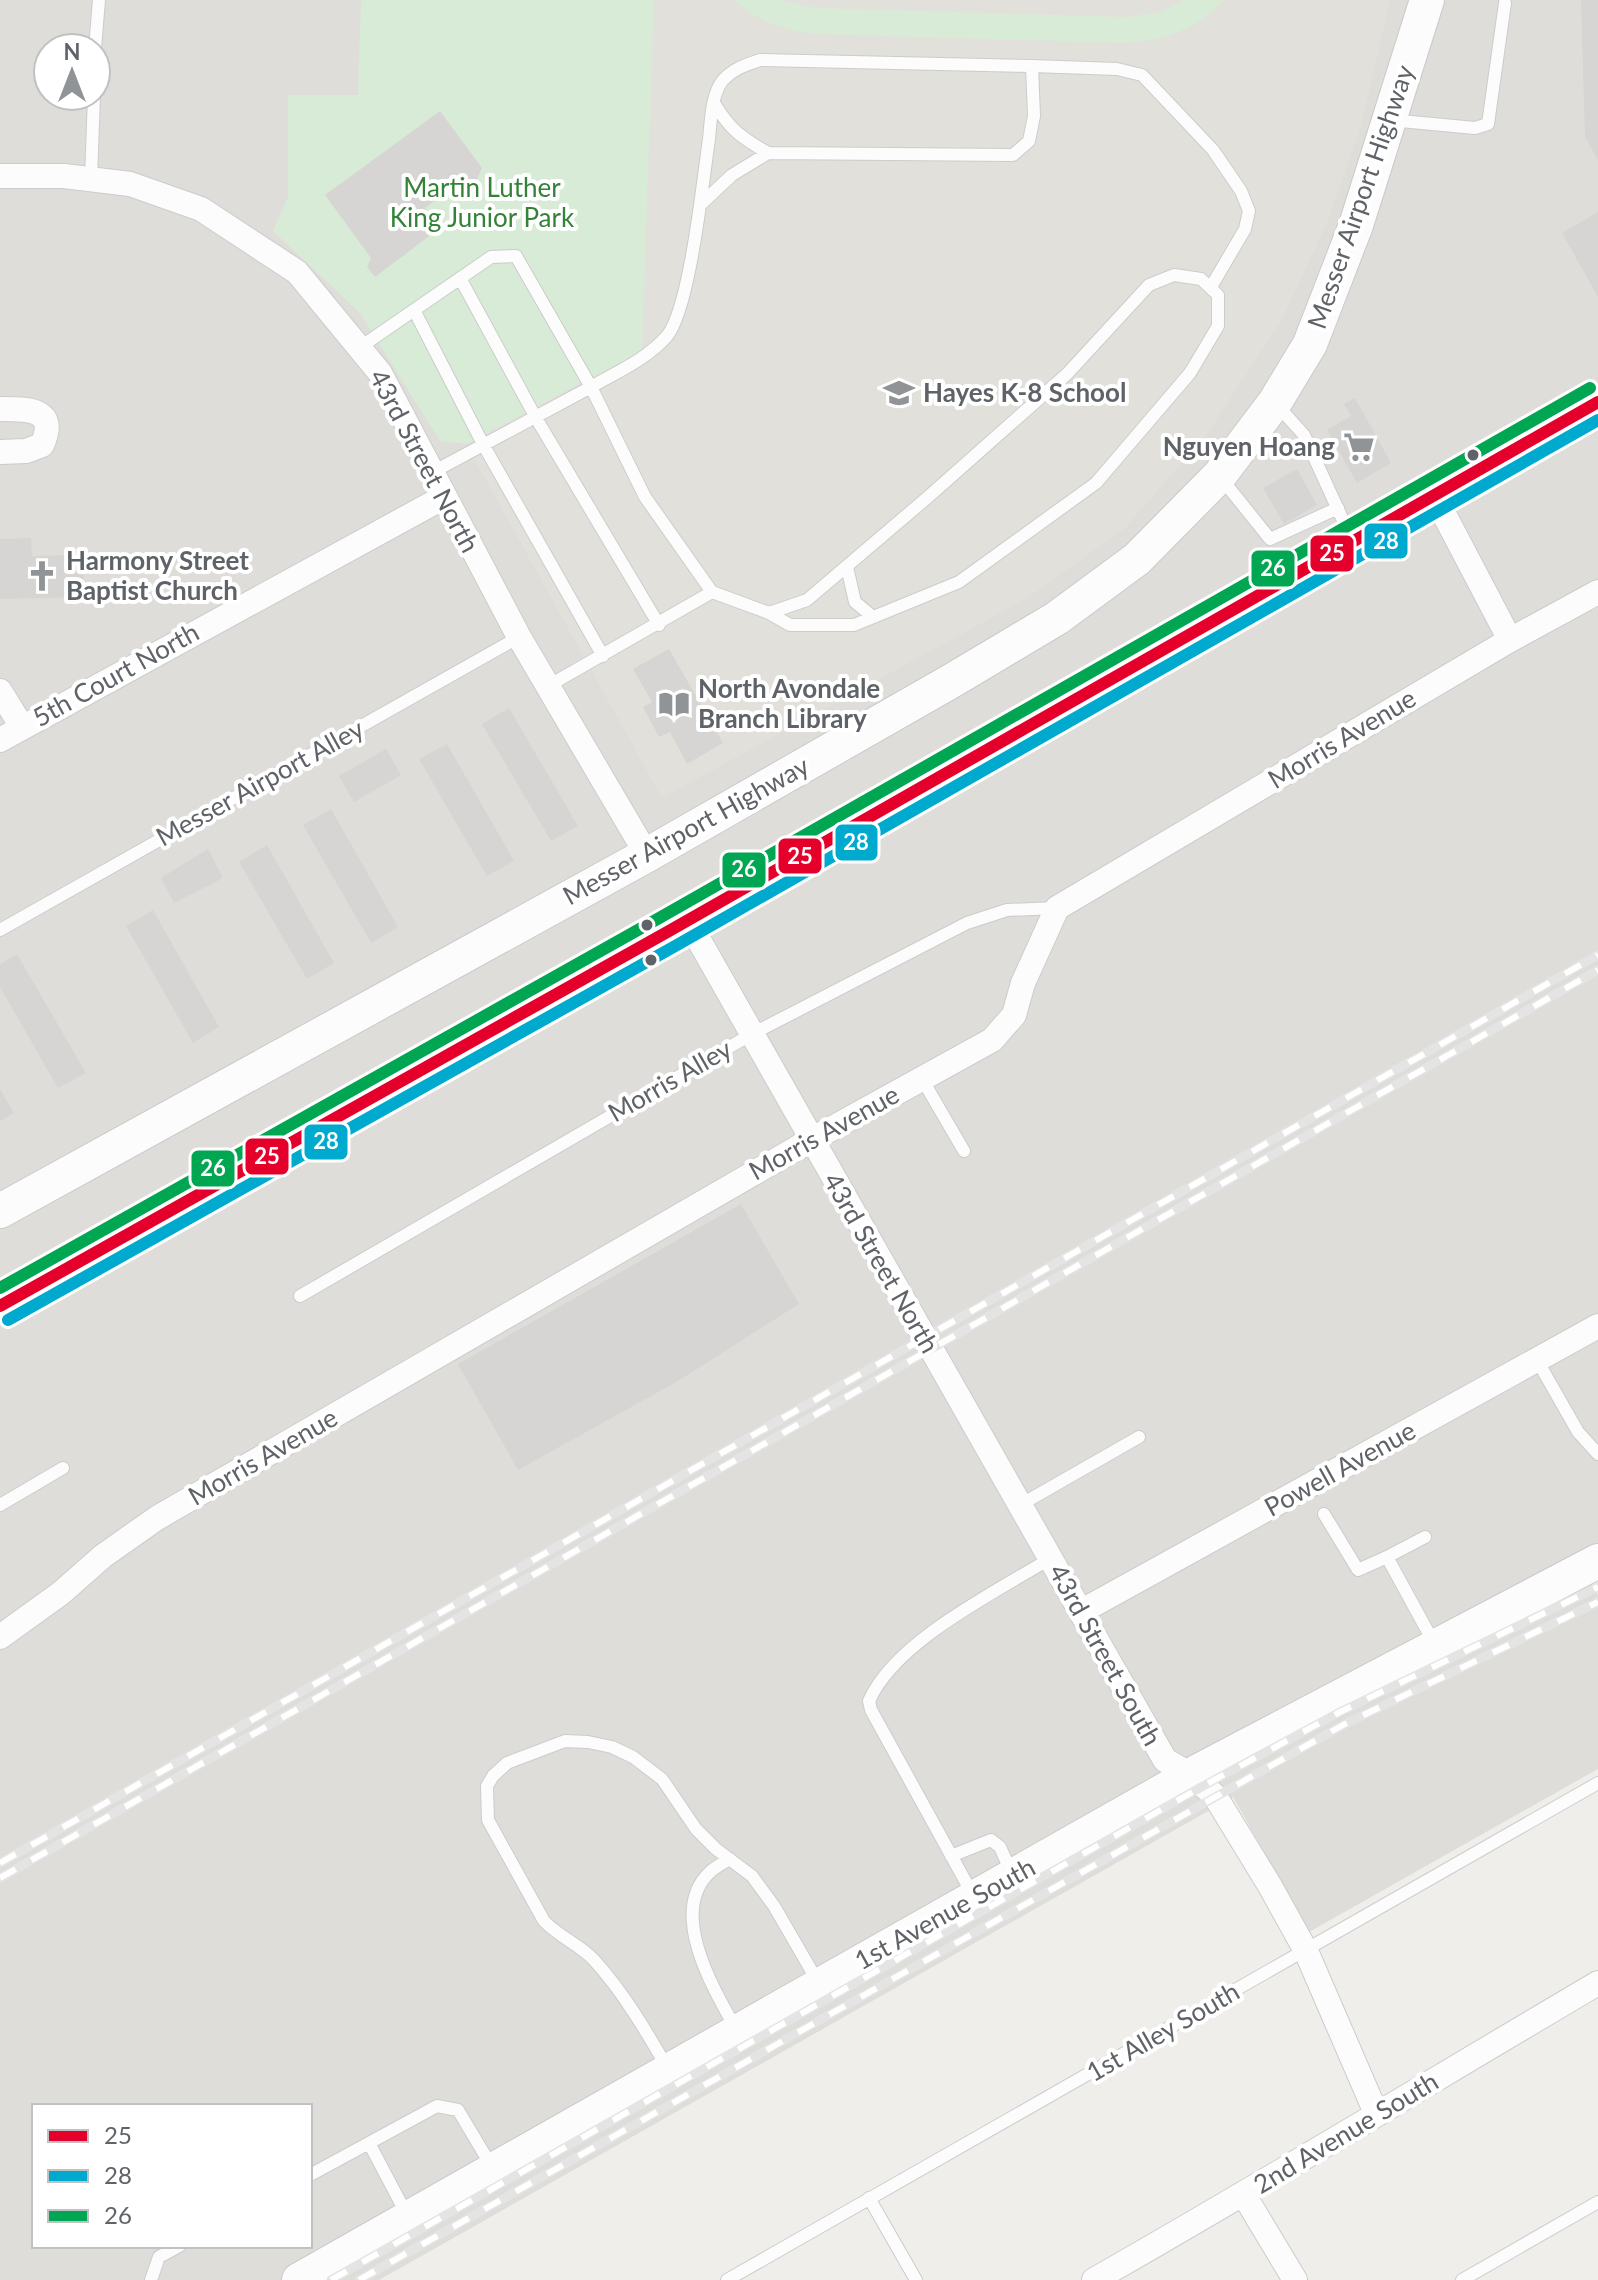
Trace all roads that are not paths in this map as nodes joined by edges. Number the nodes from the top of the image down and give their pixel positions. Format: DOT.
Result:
graph roads {
  1 [pos="99,0"];
  2 [pos="1427,0"];
  3 [pos="1505,3"];
  4 [pos="96,32"];
  5 [pos="1032,66"];
  6 [pos="714,103"];
  7 [pos="93,112"];
  8 [pos="1389,120"];
  9 [pos="768,153"];
  10 [pos="0,176"];
  11 [pos="91,179"];
  12 [pos="700,205"];
  13 [pos="460,278"];
  14 [pos="1211,287"];
  15 [pos="414,310"];
  16 [pos="359,348"];
  17 [pos="591,387"];
  18 [pos="1275,402"];
  19 [pos="1598,402"];
  20 [pos="0,409"];
  21 [pos="536,418"];
  22 [pos="484,446"];
  23 [pos="0,452"];
  24 [pos="431,473"];
  25 [pos="1219,476"];
  26 [pos="444,497"];
  27 [pos="1435,497"];
  28 [pos="1338,508"];
  29 [pos="1354,543"];
  30 [pos="847,567"];
  31 [pos="712,592"];
  32 [pos="1598,592"];
  33 [pos="769,613"];
  34 [pos="873,617"];
  35 [pos="659,625"];
  36 [pos="519,637"];
  37 [pos="1510,640"];
  38 [pos="603,656"];
  39 [pos="548,686"];
  40 [pos="0,691"];
  41 [pos="22,727"];
  42 [pos="0,740"];
  43 [pos="647,855"];
  44 [pos="1057,908"];
  45 [pos="688,921"];
  46 [pos="0,930"];
  47 [pos="752,1034"];
  48 [pos="922,1079"];
  49 [pos="811,1140"];
  50 [pos="964,1151"];
  51 [pos="0,1211"];
  52 [pos="300,1296"];
  53 [pos="0,1306"];
  54 [pos="1598,1326"];
  55 [pos="1537,1360"];
  56 [pos="956,1396"];
  57 [pos="1139,1437"];
  58 [pos="1598,1454"];
  59 [pos="63,1468"];
  60 [pos="0,1505"];
  61 [pos="1020,1505"];
  62 [pos="1324,1514"];
  63 [pos="1425,1537"];
  64 [pos="1387,1557"];
  65 [pos="1051,1558"];
  66 [pos="1598,1561"];
  67 [pos="1082,1611"];
  68 [pos="0,1637"];
  69 [pos="1436,1646"];
  70 [pos="1191,1775"];
  71 [pos="1598,1783"];
  72 [pos="951,1856"];
  73 [pos="730,1859"];
  74 [pos="1013,1876"];
  75 [pos="975,1897"];
  76 [pos="1306,1951"];
  77 [pos="1598,1983"];
  78 [pos="819,1985"];
  79 [pos="738,2031"];
  80 [pos="669,2070"];
  81 [pos="1376,2113"];
  82 [pos="369,2143"];
  83 [pos="494,2170"];
  84 [pos="312,2174"];
  85 [pos="1244,2195"];
  86 [pos="869,2198"];
  87 [pos="1598,2202"];
  88 [pos="408,2218"];
  89 [pos="175,2248"];
  90 [pos="151,2280"];
  91 [pos="299,2280"];
  92 [pos="727,2280"];
  93 [pos="916,2280"];
  94 [pos="1094,2280"];
  95 [pos="1295,2280"];
  96 [pos="1462,2280"];
  1 -- 4 [label="lane"];
  2 -- 8 [label="main road, Messer Airport Highway"];
  3 -- 8 [label="lane"];
  5 -- 6 [label="lane"];
  5 -- 9 [label="lane"];
  5 -- 14 [label="lane"];
  6 -- 9 [label="lane"];
  6 -- 12 [label="lane"];
  7 -- 11 [label="lane"];
  8 -- 18 [label="main road, Messer Airport Highway"];
  9 -- 12 [label="lane"];
  10 -- 11 [label="street, 43rd Street North"];
  11 -- 16 [label="street, 43rd Street North"];
  12 -- 17 [label="lane"];
  13 -- 15 [label="lane"];
  13 -- 17 [label="lane"];
  13 -- 21 [label="lane"];
  14 -- 30 [label="lane"];
  14 -- 34 [label="lane"];
  15 -- 16 [label="lane"];
  15 -- 22 [label="lane"];
  16 -- 24 [label="street, 43rd Street North"];
  17 -- 21 [label="lane"];
  17 -- 31 [label="lane"];
  18 -- 25 [label="main road, Messer Airport Highway"];
  18 -- 28 [label="lane"];
  19 -- 27 [label="main road"];
  20 -- 23 [label="street"];
  21 -- 22 [label="lane"];
  21 -- 35 [label="lane"];
  22 -- 24 [label="lane"];
  22 -- 38 [label="lane"];
  24 -- 26 [label="street, 43rd Street North"];
  25 -- 28 [label="lane"];
  25 -- 43 [label="main road, Messer Airport Highway"];
  26 -- 36 [label="street, 43rd Street North"];
  26 -- 41 [label="street, 5th Court North"];
  27 -- 29 [label="main road"];
  27 -- 37 [label="street"];
  28 -- 29 [label="lane"];
  29 -- 45 [label="main road"];
  30 -- 33 [label="lane"];
  30 -- 34 [label="lane"];
  31 -- 33 [label="lane"];
  31 -- 35 [label="lane"];
  32 -- 37 [label="street, Morris Avenue"];
  33 -- 34 [label="lane"];
  35 -- 38 [label="lane"];
  36 -- 39 [label="street, 43rd Street North"];
  36 -- 46 [label="lane, Messer Airport Alley"];
  37 -- 44 [label="street, Morris Avenue"];
  38 -- 39 [label="lane"];
  39 -- 43 [label="street, 43rd Street North"];
  40 -- 41 [label="street"];
  41 -- 42 [label="street, 5th Court North"];
  43 -- 51 [label="main road, Messer Airport Highway"];
  44 -- 47 [label="lane, Morris Alley"];
  44 -- 48 [label="street, Morris Avenue"];
  45 -- 47 [label="street, 43rd Street North"];
  45 -- 53 [label="main road"];
  47 -- 49 [label="street, 43rd Street North"];
  47 -- 52 [label="lane, Morris Alley"];
  48 -- 49 [label="street, Morris Avenue"];
  48 -- 50 [label="lane"];
  49 -- 56 [label="street, 43rd Street North"];
  49 -- 68 [label="street, Morris Avenue"];
  54 -- 55 [label="street, Powell Avenue"];
  55 -- 58 [label="lane"];
  55 -- 67 [label="street, Powell Avenue"];
  56 -- 61 [label="street, 43rd Street South"];
  57 -- 61 [label="lane"];
  59 -- 60 [label="lane"];
  61 -- 65 [label="street, 43rd Street South"];
  62 -- 64 [label="lane"];
  63 -- 64 [label="lane"];
  64 -- 69 [label="lane"];
  65 -- 67 [label="street, 43rd Street South"];
  65 -- 72 [label="lane"];
  66 -- 69 [label="main road, 1st Avenue South"];
  67 -- 70 [label="street, 43rd Street South"];
  69 -- 70 [label="main road, 1st Avenue South"];
  70 -- 74 [label="main road, 1st Avenue South"];
  70 -- 76 [label="street, 43rd Street South"];
  71 -- 76 [label="lane, 1st Alley South"];
  72 -- 74 [label="lane"];
  72 -- 75 [label="lane"];
  73 -- 78 [label="lane"];
  73 -- 79 [label="lane"];
  73 -- 80 [label="lane"];
  74 -- 75 [label="main road, 1st Avenue South"];
  75 -- 78 [label="main road, 1st Avenue South"];
  76 -- 81 [label="street, 43rd Street South"];
  76 -- 86 [label="lane, 1st Alley South"];
  77 -- 81 [label="street, 2nd Avenue South"];
  78 -- 79 [label="main road, 1st Avenue South"];
  79 -- 80 [label="main road, 1st Avenue South"];
  80 -- 83 [label="main road, 1st Avenue South"];
  81 -- 85 [label="street, 2nd Avenue South"];
  82 -- 83 [label="lane"];
  82 -- 84 [label="lane"];
  82 -- 88 [label="lane"];
  83 -- 88 [label="main road, 1st Avenue South"];
  85 -- 94 [label="street, 2nd Avenue South"];
  85 -- 95 [label="street"];
  86 -- 92 [label="lane, 1st Alley South"];
  86 -- 93 [label="lane"];
  87 -- 96 [label="lane"];
  88 -- 91 [label="main road, 1st Avenue South"];
  89 -- 90 [label="lane"];
}
